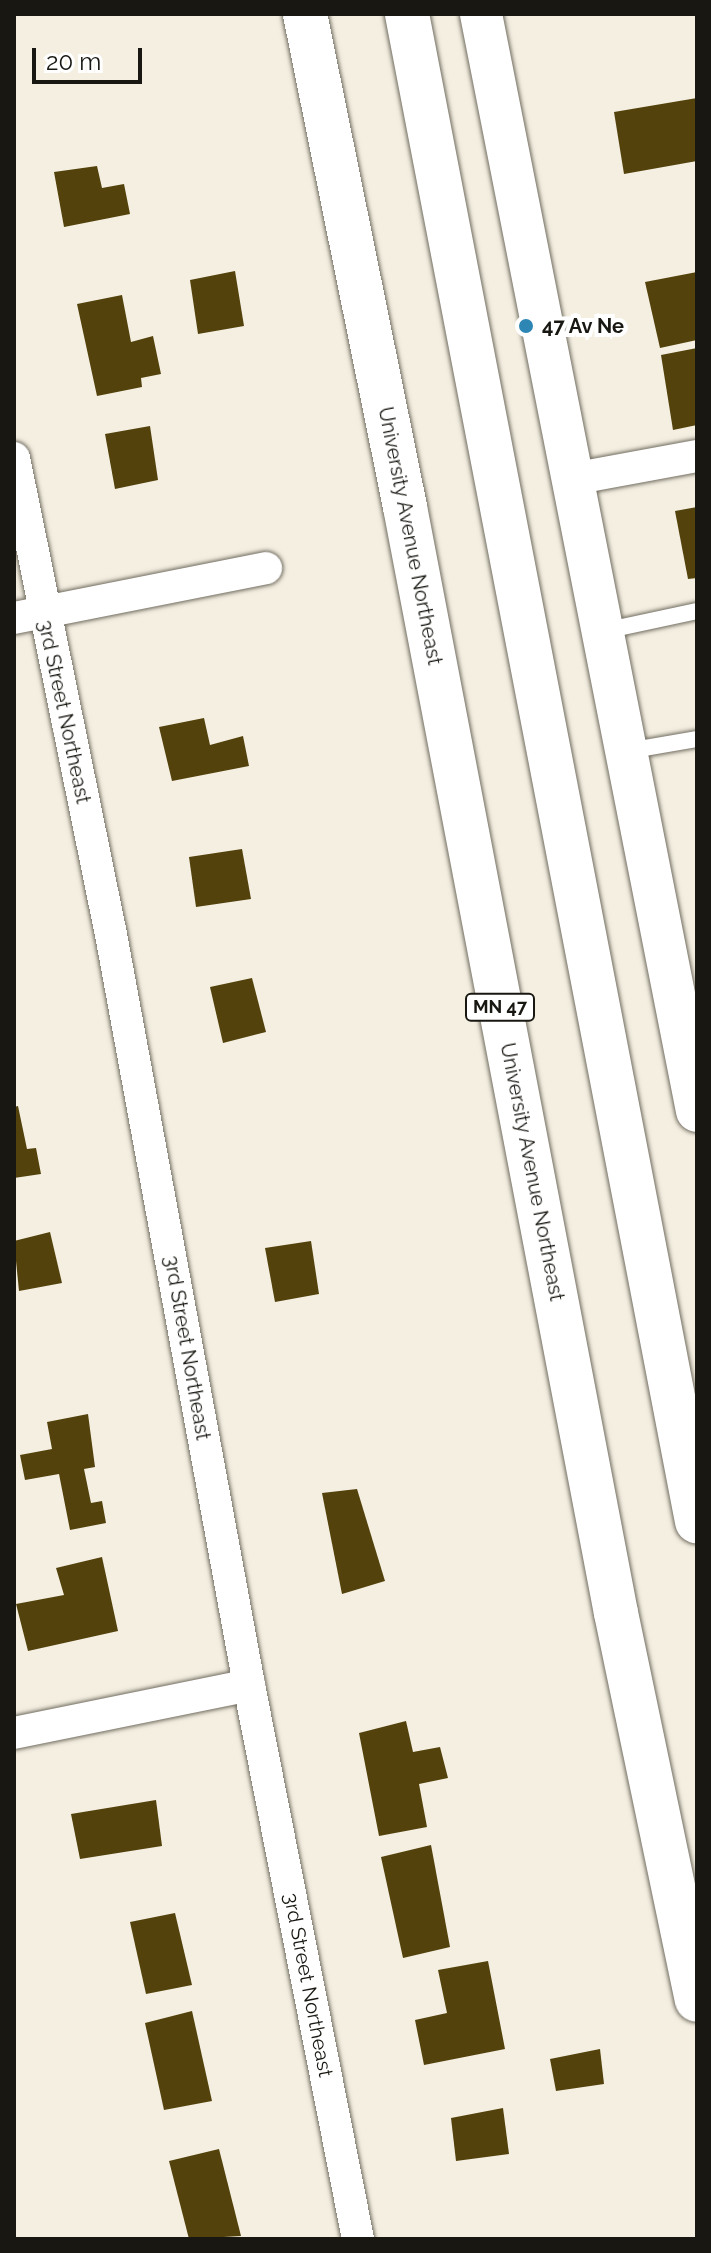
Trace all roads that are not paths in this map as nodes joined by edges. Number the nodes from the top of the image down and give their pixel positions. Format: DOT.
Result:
graph roads {
  1 [pos="305,14"];
  2 [pos="407,14"];
  3 [pos="481,14"];
  4 [pos="697,456"];
  5 [pos="14,458"];
  6 [pos="572,479"];
  7 [pos="266,568"];
  8 [pos="697,611"];
  9 [pos="28,615"];
  10 [pos="602,631"];
  11 [pos="697,739"];
  12 [pos="626,751"];
  13 [pos="697,1107"];
  14 [pos="697,1521"];
  15 [pos="249,1685"];
  16 [pos="14,1733"];
  17 [pos="697,2000"];
  18 [pos="358,2239"];
  1 -- 17 [label="main road, University Avenue Northeast / MN 47"];
  2 -- 14 [label="main road"];
  3 -- 6 [label="street"];
  4 -- 6 [label="street"];
  5 -- 9 [label="street, 3rd Street Northeast"];
  6 -- 10 [label="street"];
  7 -- 9 [label="street"];
  8 -- 10 [label="lane"];
  9 -- 15 [label="street, 3rd Street Northeast"];
  10 -- 12 [label="street"];
  11 -- 12 [label="lane"];
  12 -- 13 [label="street"];
  15 -- 16 [label="street"];
  15 -- 18 [label="street, 3rd Street Northeast"];
}
